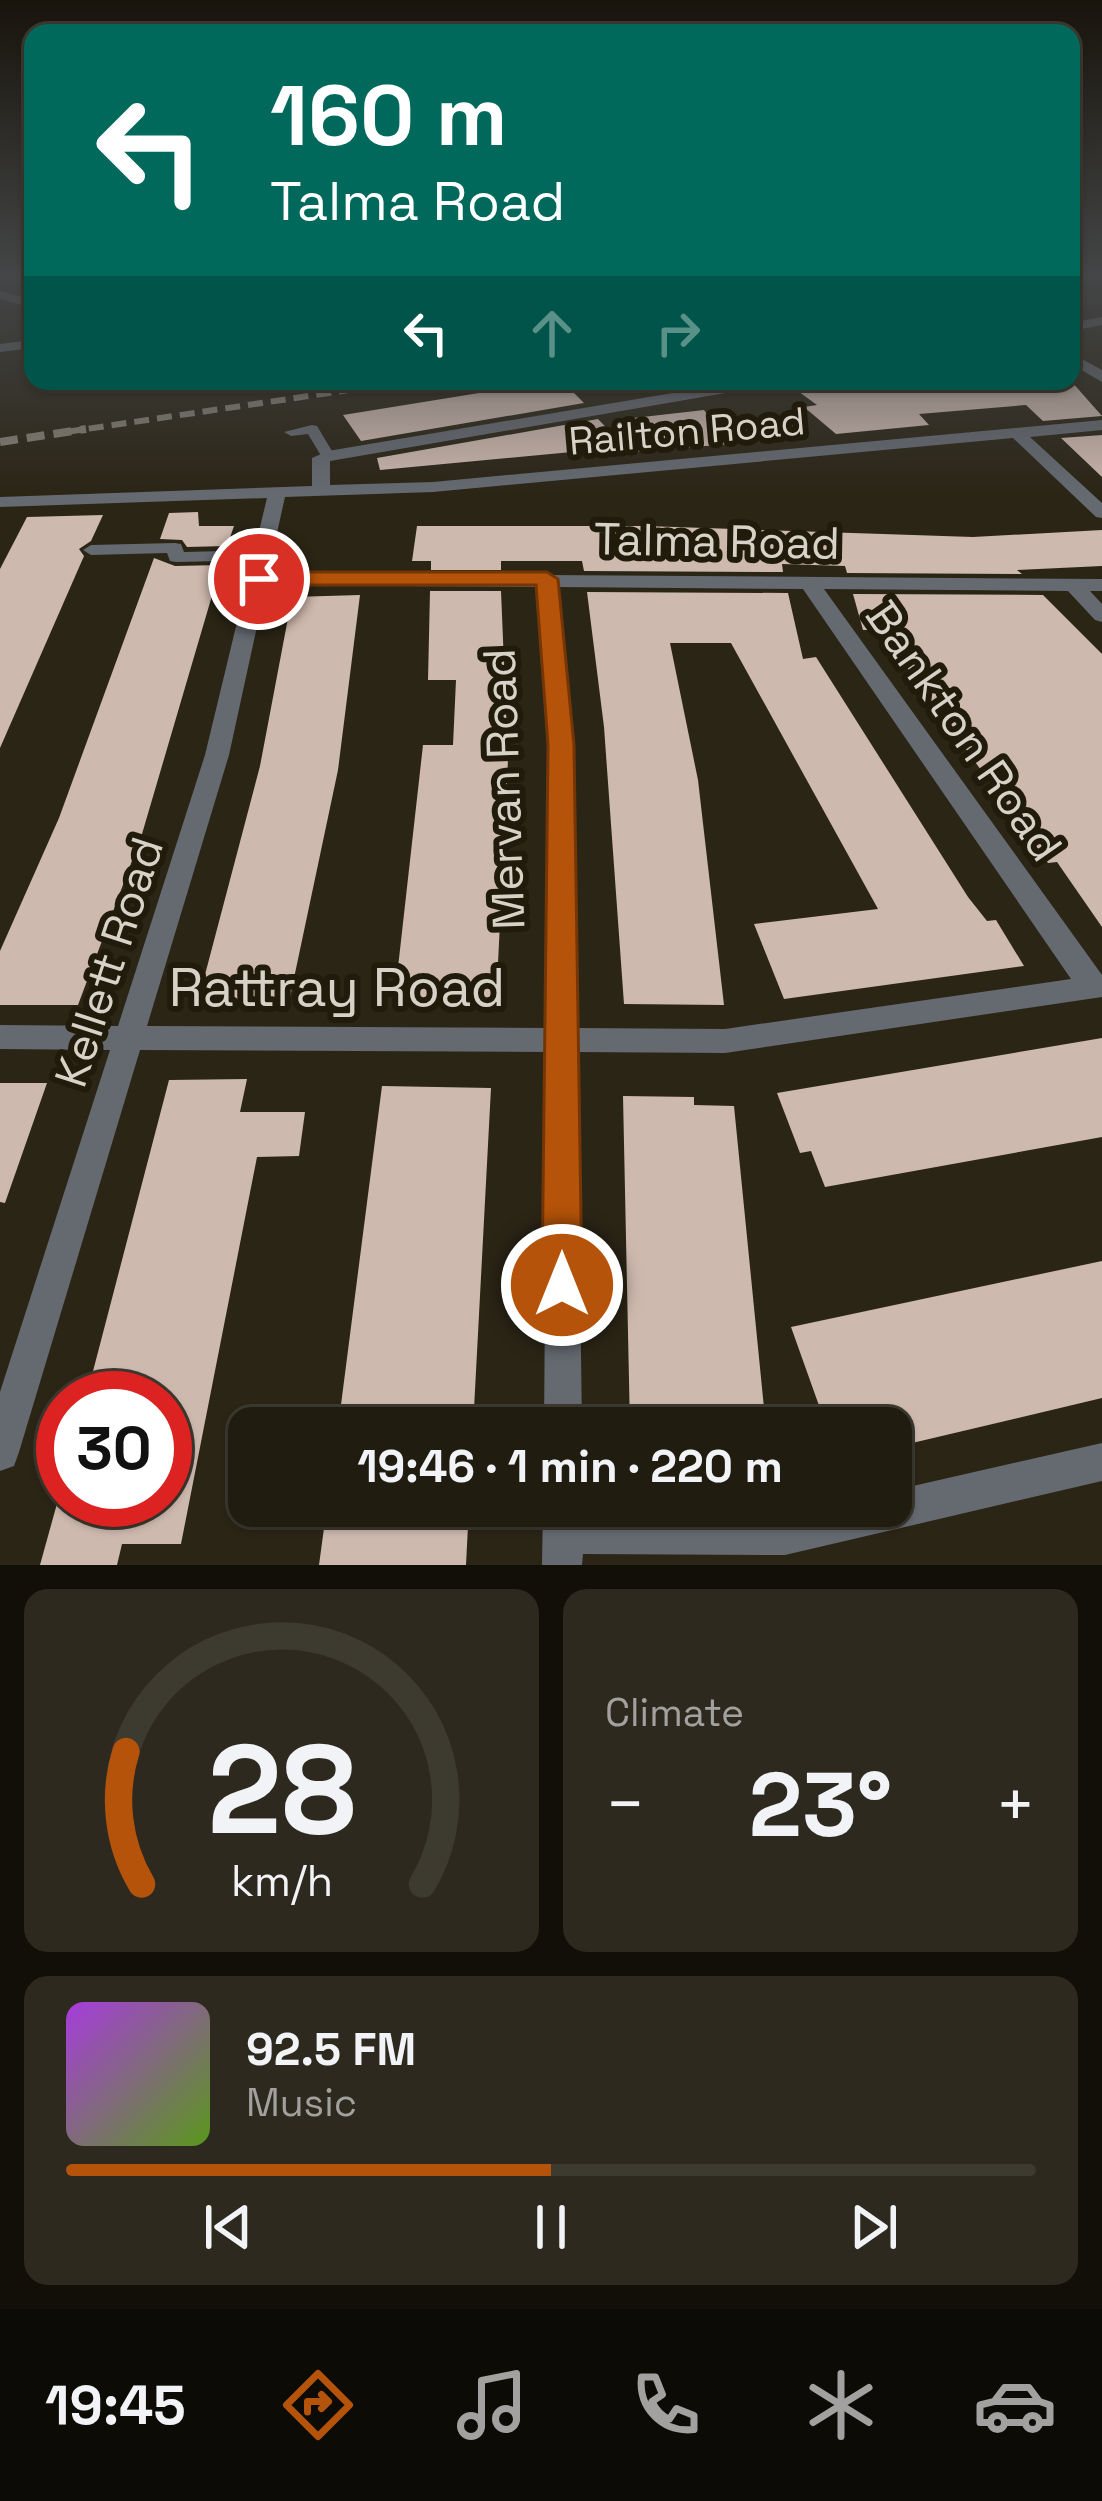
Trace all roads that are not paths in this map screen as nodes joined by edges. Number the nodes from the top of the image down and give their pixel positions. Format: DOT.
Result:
graph roads {
  1 [pos="720,390"];
  2 [pos="1102,425"];
  3 [pos="291,432"];
  4 [pos="1016,432"];
  5 [pos="328,455"];
  6 [pos="321,491"];
  7 [pos="277,492"];
  8 [pos="6,501"];
  9 [pos="1102,513"];
  10 [pos="0,521"];
  11 [pos="92,550"];
  12 [pos="261,567"];
  13 [pos="547,579"];
  14 [pos="808,581"];
  15 [pos="1102,586"];
  16 [pos="1075,587"];
  17 [pos="1102,616"];
  18 [pos="1097,987"];
  19 [pos="0,1037"];
  20 [pos="128,1038"];
  21 [pos="562,1040"];
  22 [pos="562,1407"];
  23 [pos="0,1453"];
  24 [pos="1102,1462"];
  25 [pos="563,1535"];
  1 -- 5 [label="street"];
  2 -- 4 [label="street, Railton Road"];
  3 -- 5 [label="lane"];
  4 -- 6 [label="street, Railton Road"];
  4 -- 9 [label="street"];
  5 -- 6 [label="street"];
  6 -- 7 [label="street, Railton Road"];
  7 -- 8 [label="street, Railton Road"];
  7 -- 12 [label="street, Kellett Road"];
  8 -- 10 [label="street"];
  11 -- 12 [label="lane"];
  12 -- 13 [label="street, Talma Road"];
  12 -- 20 [label="street, Kellett Road"];
  13 -- 14 [label="street, Talma Road"];
  13 -- 21 [label="street, Mervan Road"];
  14 -- 16 [label="street, Talma Road"];
  14 -- 18 [label="street, Bankton Road"];
  15 -- 16 [label="street, Talma Road"];
  16 -- 17 [label="street"];
  18 -- 21 [label="street, Rattray Road"];
  19 -- 20 [label="street, Rattray Road"];
  20 -- 21 [label="street, Rattray Road"];
  20 -- 23 [label="street, Kellett Road"];
  21 -- 22 [label="street, Mervan Road"];
  24 -- 25 [label="street"];
}
